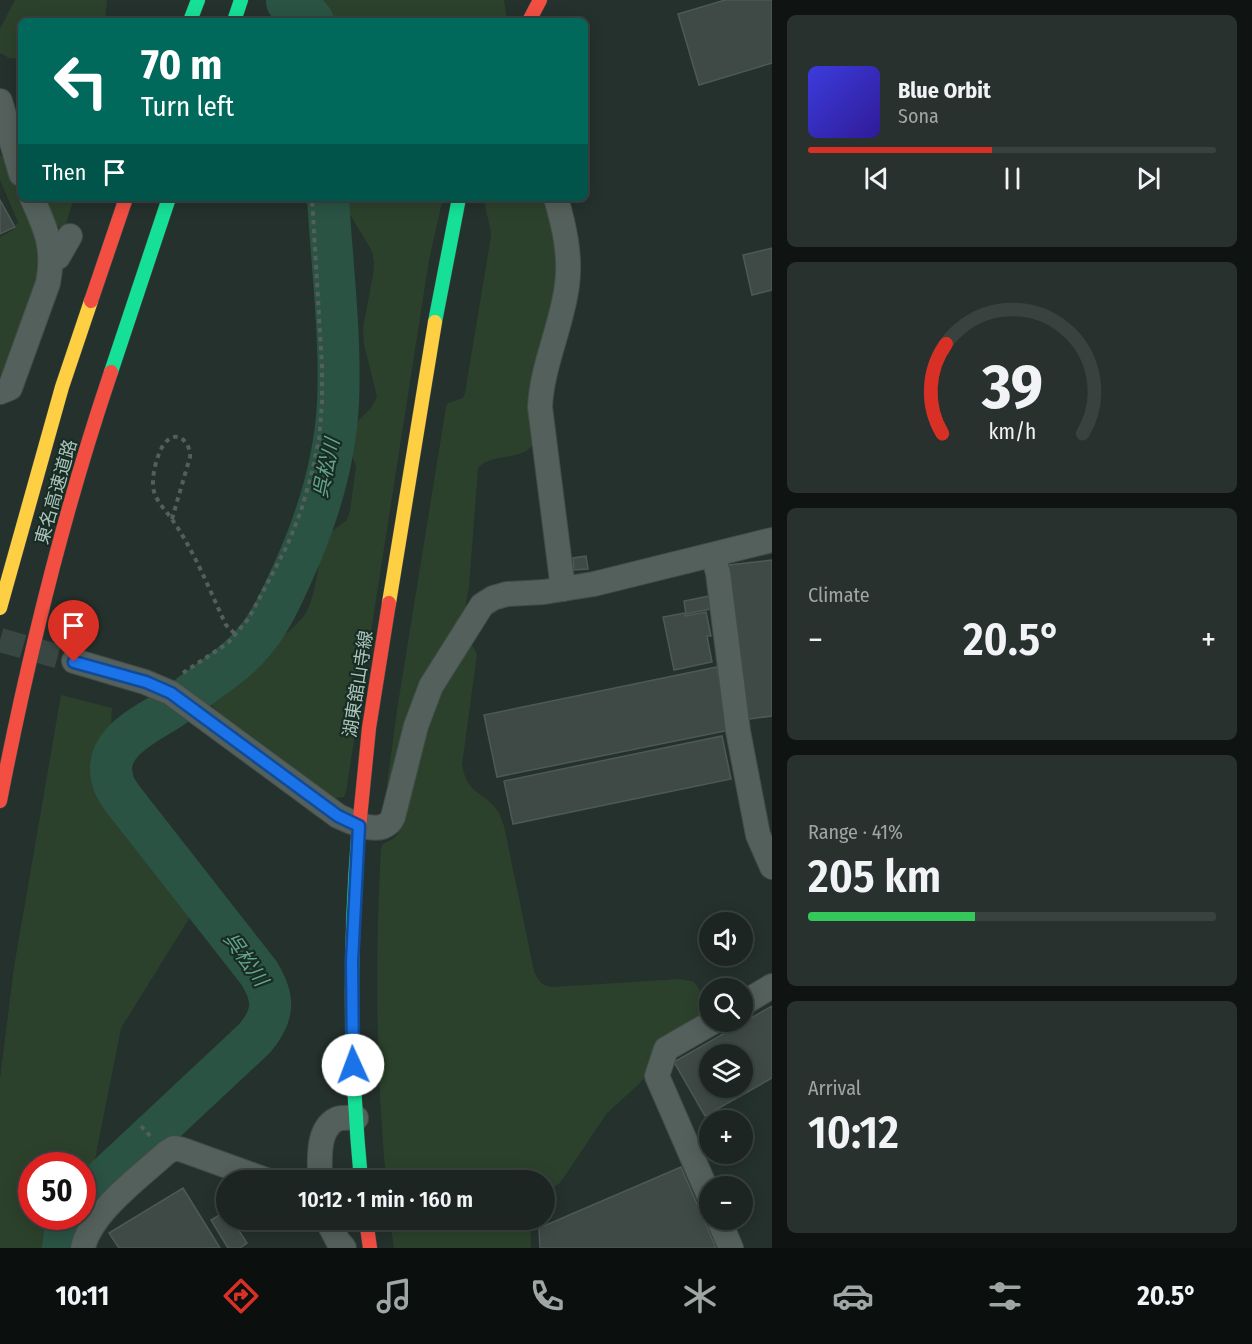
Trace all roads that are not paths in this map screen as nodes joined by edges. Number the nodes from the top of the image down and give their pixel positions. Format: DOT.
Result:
graph roads {
  1 [pos="198,0"];
  2 [pos="242,0"];
  3 [pos="191,18"];
  4 [pos="235,18"];
  5 [pos="0,101"];
  6 [pos="18,164"];
  7 [pos="33,201"];
  8 [pos="125,201"];
  9 [pos="168,201"];
  10 [pos="458,201"];
  11 [pos="557,201"];
  12 [pos="70,236"];
  13 [pos="51,258"];
  14 [pos="0,392"];
  15 [pos="772,540"];
  16 [pos="713,555"];
  17 [pos="563,590"];
  18 [pos="0,608"];
  19 [pos="74,662"];
  20 [pos="0,801"];
  21 [pos="359,826"];
  22 [pos="772,867"];
  23 [pos="772,987"];
  24 [pos="753,998"];
  25 [pos="699,1030"];
  26 [pos="356,1118"];
  27 [pos="240,1170"];
  28 [pos="320,1170"];
  29 [pos="360,1170"];
  30 [pos="700,1176"];
  31 [pos="332,1230"];
  32 [pos="367,1230"];
  33 [pos="723,1230"];
  34 [pos="83,1248"];
  35 [pos="344,1248"];
  36 [pos="369,1248"];
  37 [pos="731,1248"];
  1 -- 3 [label="main road"];
  2 -- 4 [label="main road"];
  5 -- 6 [label="street"];
  7 -- 13 [label="street"];
  8 -- 18 [label="main road, 東名高速道路"];
  9 -- 20 [label="main road, 東名高速道路"];
  10 -- 21 [label="main road, 湖東舘山寺線"];
  11 -- 17 [label="street"];
  12 -- 13 [label="street"];
  13 -- 14 [label="street"];
  15 -- 16 [label="street"];
  16 -- 17 [label="street"];
  16 -- 22 [label="street"];
  17 -- 21 [label="street"];
  19 -- 21 [label="street"];
  21 -- 26 [label="main road, 湖東舘山寺線"];
  23 -- 24 [label="street"];
  25 -- 30 [label="street"];
  26 -- 28 [label="street"];
  26 -- 29 [label="main road, 湖東舘山寺線"];
  27 -- 34 [label="street"];
  31 -- 35 [label="street"];
  32 -- 36 [label="main road"];
  33 -- 37 [label="street"];
}
